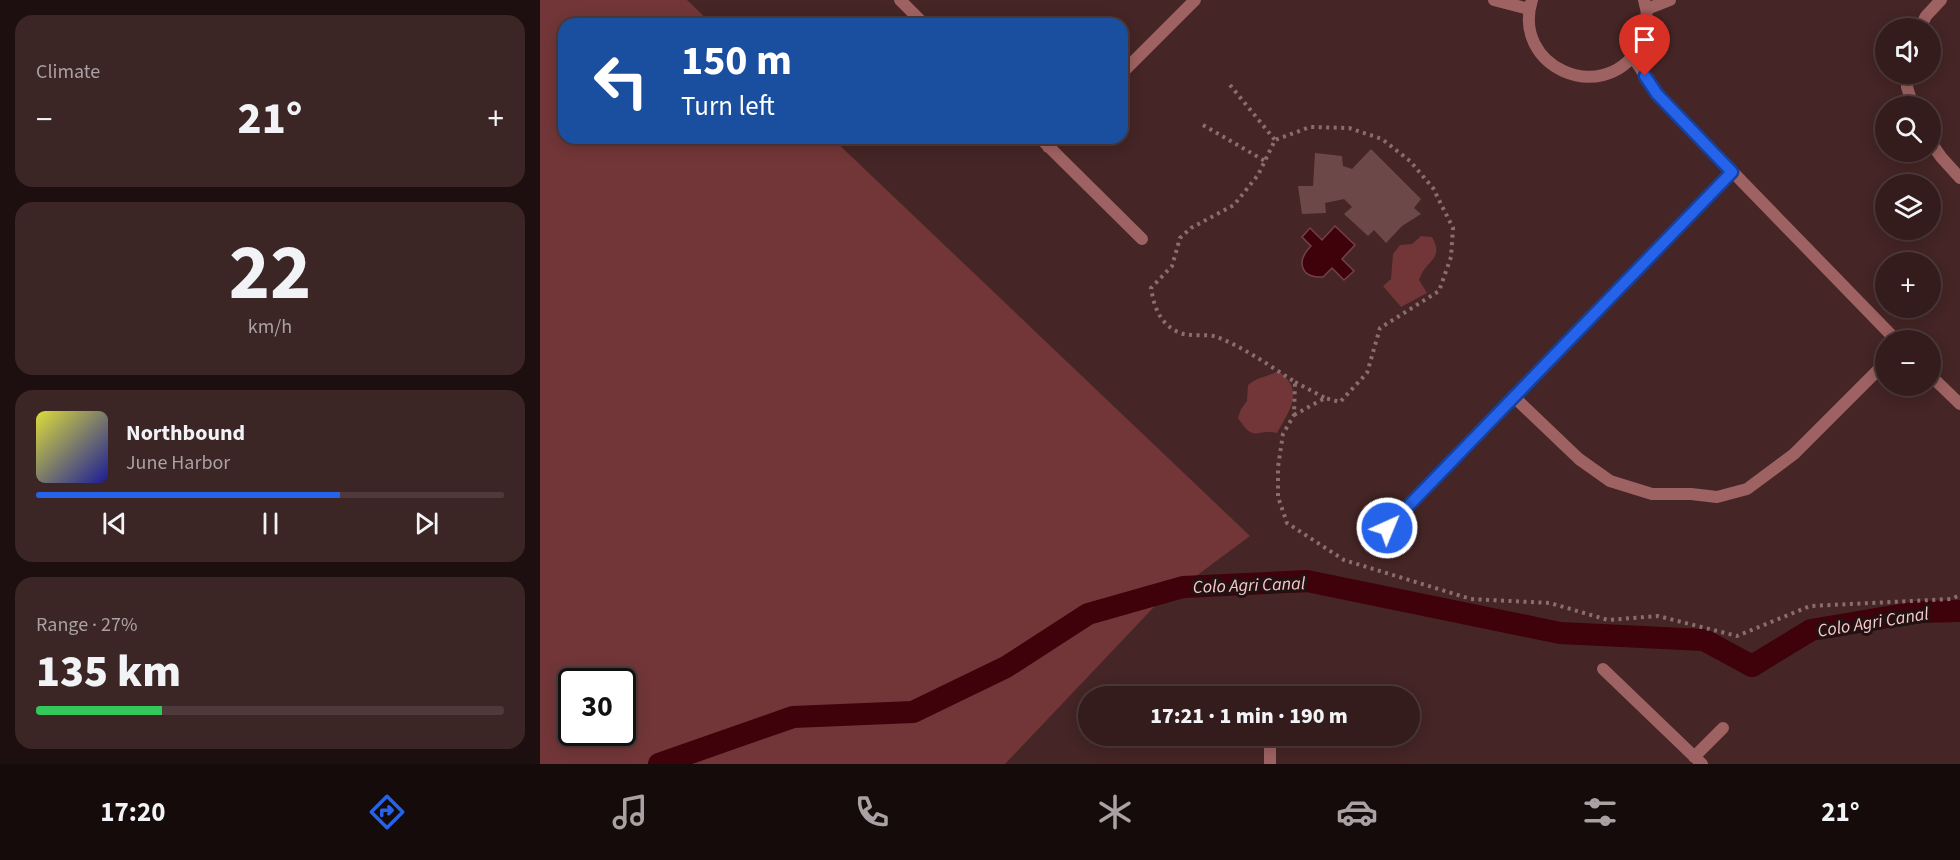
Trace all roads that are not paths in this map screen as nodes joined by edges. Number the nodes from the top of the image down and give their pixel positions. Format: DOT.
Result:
graph roads {
  1 [pos="900,0"];
  2 [pos="1195,0"];
  3 [pos="1494,0"];
  4 [pos="1670,0"];
  5 [pos="1941,0"];
  6 [pos="1531,4"];
  7 [pos="1645,4"];
  8 [pos="918,18"];
  9 [pos="1925,18"];
  10 [pos="1633,57"];
  11 [pos="1128,67"];
  12 [pos="1051,144"];
  13 [pos="1941,155"];
  14 [pos="1732,172"];
  15 [pos="1960,178"];
  16 [pos="1142,239"];
  17 [pos="1886,330"];
  18 [pos="1875,373"];
  19 [pos="1941,386"];
  20 [pos="1513,396"];
  21 [pos="1960,404"];
  22 [pos="1387,528"];
  23 [pos="1603,669"];
  24 [pos="1723,728"];
  25 [pos="1270,746"];
  26 [pos="1698,760"];
  27 [pos="1270,764"];
  1 -- 8 [label="street"];
  2 -- 11 [label="street"];
  3 -- 6 [label="street"];
  4 -- 7 [label="street"];
  5 -- 9 [label="street"];
  6 -- 10 [label="street"];
  7 -- 10 [label="street"];
  10 -- 14 [label="street"];
  12 -- 16 [label="street"];
  13 -- 15 [label="street"];
  14 -- 17 [label="street"];
  14 -- 20 [label="street"];
  18 -- 20 [label="street"];
  19 -- 21 [label="street"];
  20 -- 22 [label="street"];
  23 -- 26 [label="street"];
  24 -- 26 [label="street"];
  25 -- 27 [label="street"];
}
